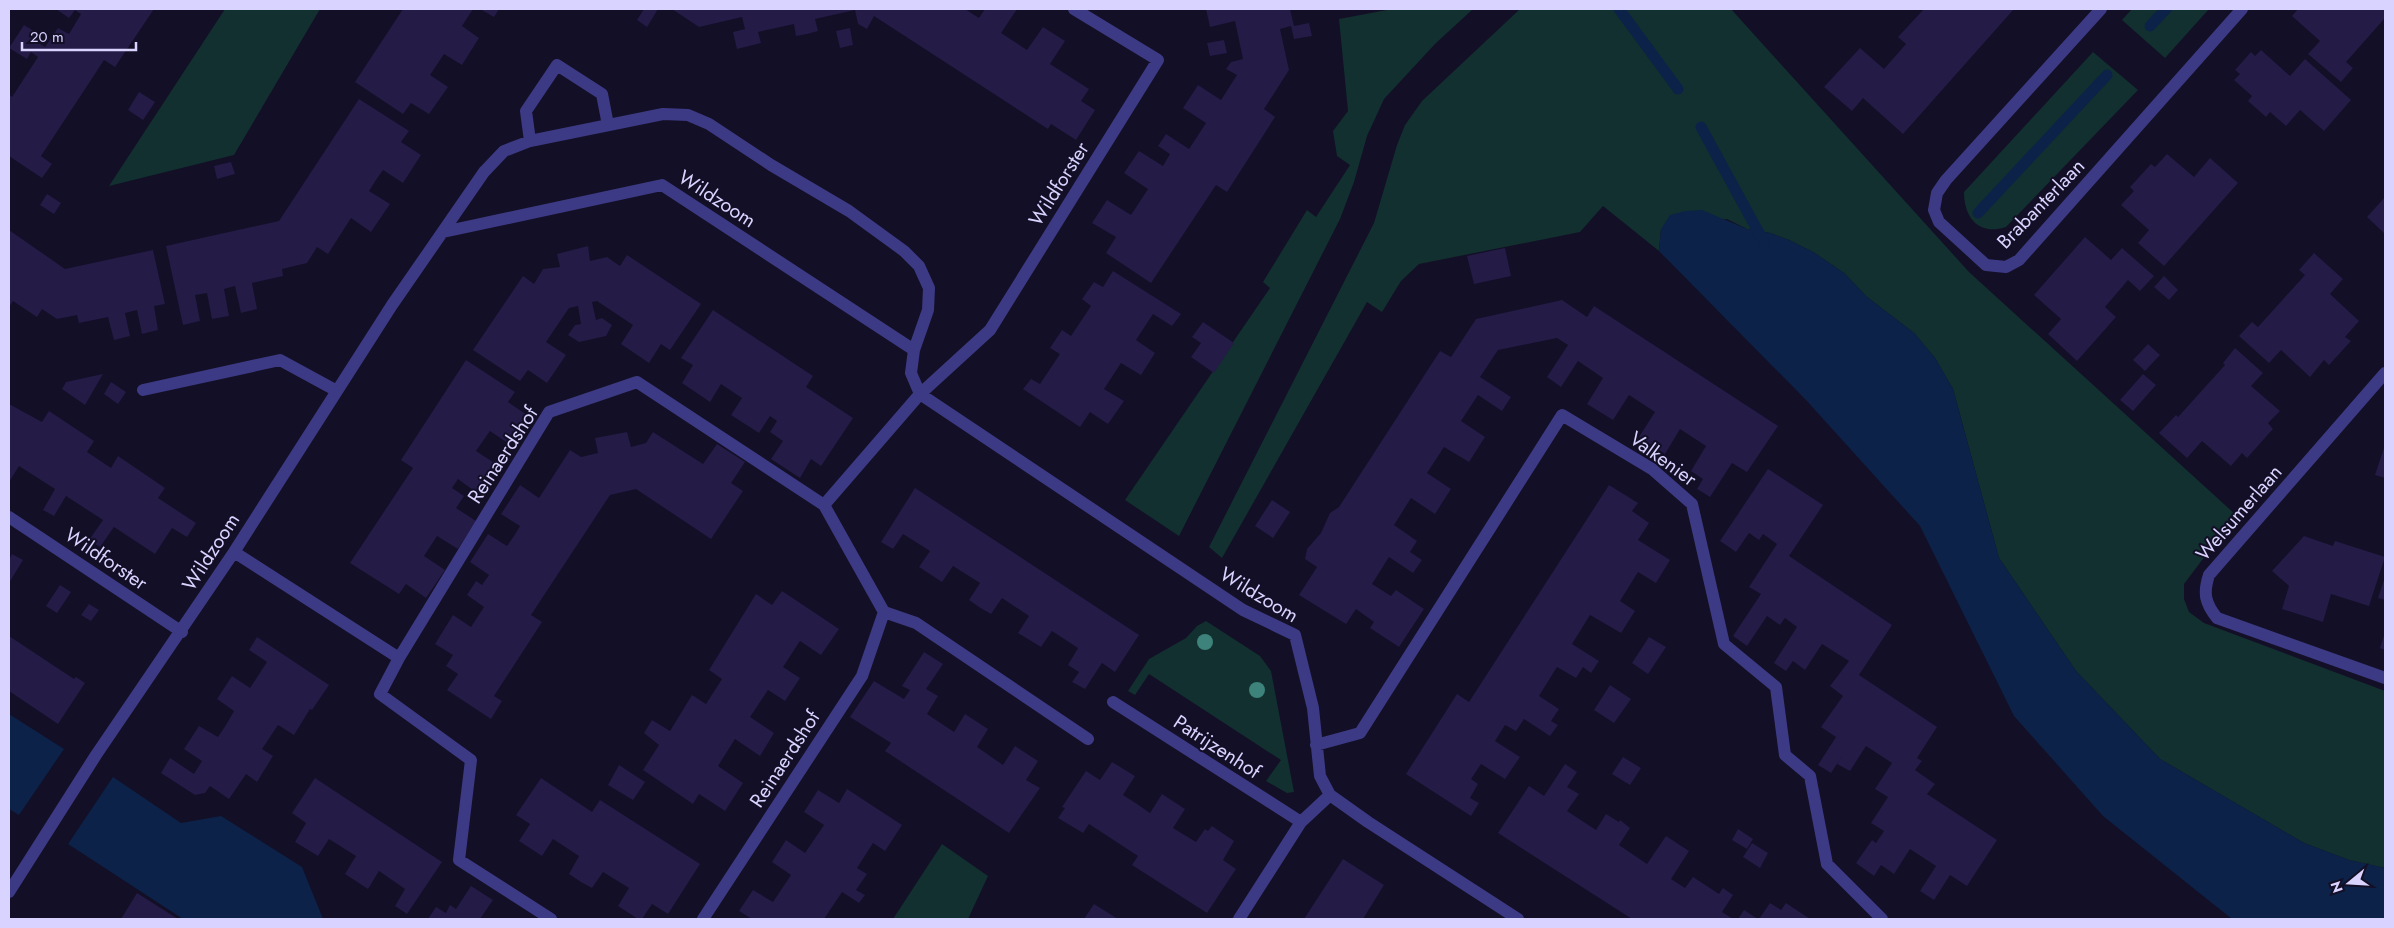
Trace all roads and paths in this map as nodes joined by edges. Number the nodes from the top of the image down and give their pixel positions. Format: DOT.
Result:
graph roads {
  1 [pos="1074,9"];
  2 [pos="2100,9"];
  3 [pos="2242,9"];
  4 [pos="608,124"];
  5 [pos="530,141"];
  6 [pos="443,232"];
  7 [pos="914,350"];
  8 [pos="2385,373"];
  9 [pos="143,390"];
  10 [pos="337,391"];
  11 [pos="920,394"];
  12 [pos="824,505"];
  13 [pos="9,516"];
  14 [pos="234,552"];
  15 [pos="884,612"];
  16 [pos="182,632"];
  17 [pos="399,658"];
  18 [pos="2385,678"];
  19 [pos="1113,702"];
  20 [pos="1088,738"];
  21 [pos="1316,745"];
  22 [pos="1330,795"];
  23 [pos="1301,822"];
  24 [pos="9,892"];
  25 [pos="551,919"];
  26 [pos="703,919"];
  27 [pos="1239,919"];
  28 [pos="1518,919"];
  29 [pos="1882,919"];
  1 -- 11 [label="street, Wildforster"];
  2 -- 3 [label="street, Brabanterlaan"];
  4 -- 5 [label="street, Wildzoom"];
  4 -- 5 [label="street"];
  4 -- 7 [label="street, Wildzoom"];
  5 -- 6 [label="street, Wildzoom"];
  6 -- 7 [label="street, Wildzoom"];
  6 -- 10 [label="street, Wildzoom"];
  7 -- 11 [label="street, Wildzoom"];
  8 -- 18 [label="street, Welsumerlaan"];
  9 -- 10 [label="street"];
  10 -- 14 [label="street, Wildzoom"];
  11 -- 12 [label="street"];
  11 -- 21 [label="street, Wildzoom"];
  12 -- 15 [label="street, Reinaerdshof"];
  12 -- 17 [label="street, Reinaerdshof"];
  13 -- 16 [label="street, Wildforster"];
  14 -- 16 [label="street, Wildzoom"];
  14 -- 17 [label="street"];
  15 -- 20 [label="street"];
  15 -- 26 [label="street, Reinaerdshof"];
  16 -- 24 [label="street, Wildzoom"];
  17 -- 25 [label="street, Reinaerdshof"];
  19 -- 23 [label="street, Patrijzenhof"];
  21 -- 22 [label="street, Wildzoom"];
  21 -- 29 [label="street, Valkenier"];
  22 -- 23 [label="street"];
  22 -- 28 [label="street, Wildzoom"];
  23 -- 27 [label="street"];
}
